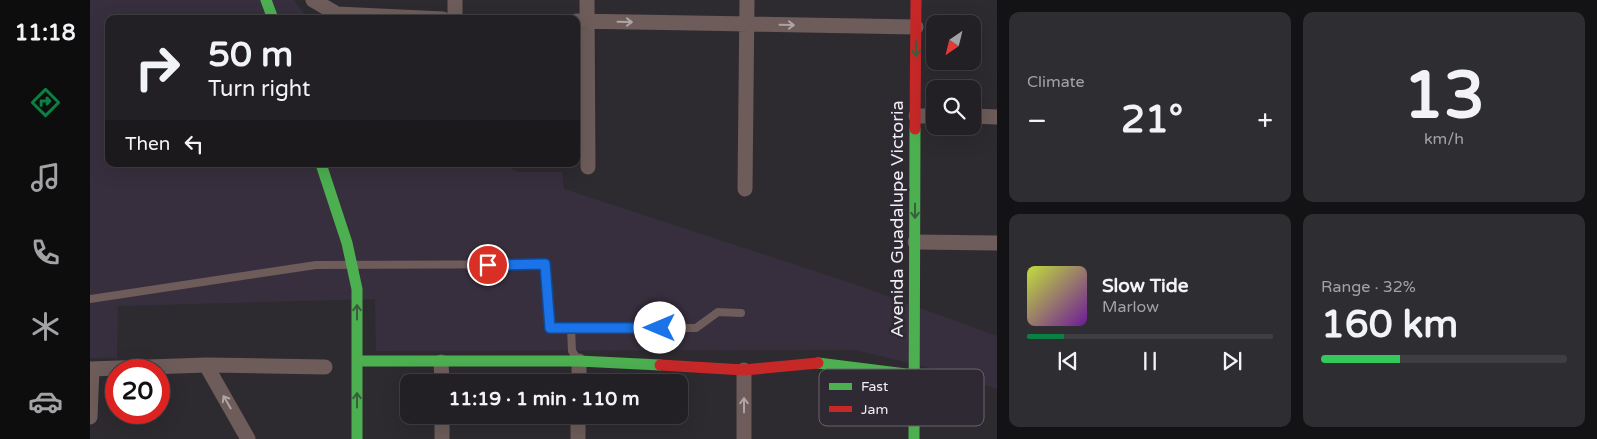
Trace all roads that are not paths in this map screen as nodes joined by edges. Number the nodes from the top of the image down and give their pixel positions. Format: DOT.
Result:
graph roads {
  1 [pos="266,0"];
  2 [pos="313,0"];
  3 [pos="455,0"];
  4 [pos="587,0"];
  5 [pos="747,0"];
  6 [pos="916,0"];
  7 [pos="272,15"];
  8 [pos="358,15"];
  9 [pos="454,15"];
  10 [pos="582,22"];
  11 [pos="747,24"];
  12 [pos="916,27"];
  13 [pos="916,116"];
  14 [pos="926,116"];
  15 [pos="981,116"];
  16 [pos="997,117"];
  17 [pos="588,166"];
  18 [pos="322,167"];
  19 [pos="745,189"];
  20 [pos="915,242"];
  21 [pos="997,243"];
  22 [pos="90,299"];
  23 [pos="741,313"];
  24 [pos="571,328"];
  25 [pos="357,361"];
  26 [pos="579,361"];
  27 [pos="441,362"];
  28 [pos="206,365"];
  29 [pos="325,367"];
  30 [pos="91,369"];
  31 [pos="867,369"];
  32 [pos="914,369"];
  33 [pos="744,370"];
  34 [pos="442,374"];
  35 [pos="579,374"];
  36 [pos="90,417"];
  37 [pos="442,424"];
  38 [pos="578,424"];
  39 [pos="914,426"];
  40 [pos="248,439"];
  41 [pos="357,439"];
  42 [pos="442,439"];
  43 [pos="578,439"];
  44 [pos="744,439"];
  45 [pos="914,439"];
  1 -- 7 [label="street"];
  2 -- 8 [label="street"];
  3 -- 9 [label="street"];
  4 -- 10 [label="street"];
  5 -- 11 [label="street"];
  6 -- 12 [label="street, Avenida Guadalupe Victoria"];
  10 -- 11 [label="street, one-way"];
  10 -- 17 [label="street"];
  11 -- 12 [label="street, one-way"];
  11 -- 19 [label="street"];
  12 -- 13 [label="street, Avenida Guadalupe Victoria, one-way"];
  13 -- 14 [label="street"];
  13 -- 20 [label="street, Avenida Guadalupe Victoria, one-way"];
  15 -- 16 [label="street"];
  25 -- 18 [label="street, one-way"];
  20 -- 21 [label="street"];
  20 -- 32 [label="street, Avenida Guadalupe Victoria"];
  22 -- 24 [label="lane"];
  23 -- 24 [label="lane"];
  24 -- 26 [label="lane"];
  25 -- 27 [label="street"];
  41 -- 25 [label="street, one-way"];
  26 -- 27 [label="street"];
  26 -- 33 [label="street"];
  26 -- 35 [label="street"];
  27 -- 34 [label="street"];
  28 -- 29 [label="street"];
  28 -- 30 [label="street"];
  40 -- 28 [label="street, one-way"];
  30 -- 36 [label="street"];
  31 -- 33 [label="street"];
  44 -- 33 [label="street, one-way"];
  37 -- 42 [label="street"];
  38 -- 43 [label="street"];
  39 -- 45 [label="street, Avenida Guadalupe Victoria"];
}
